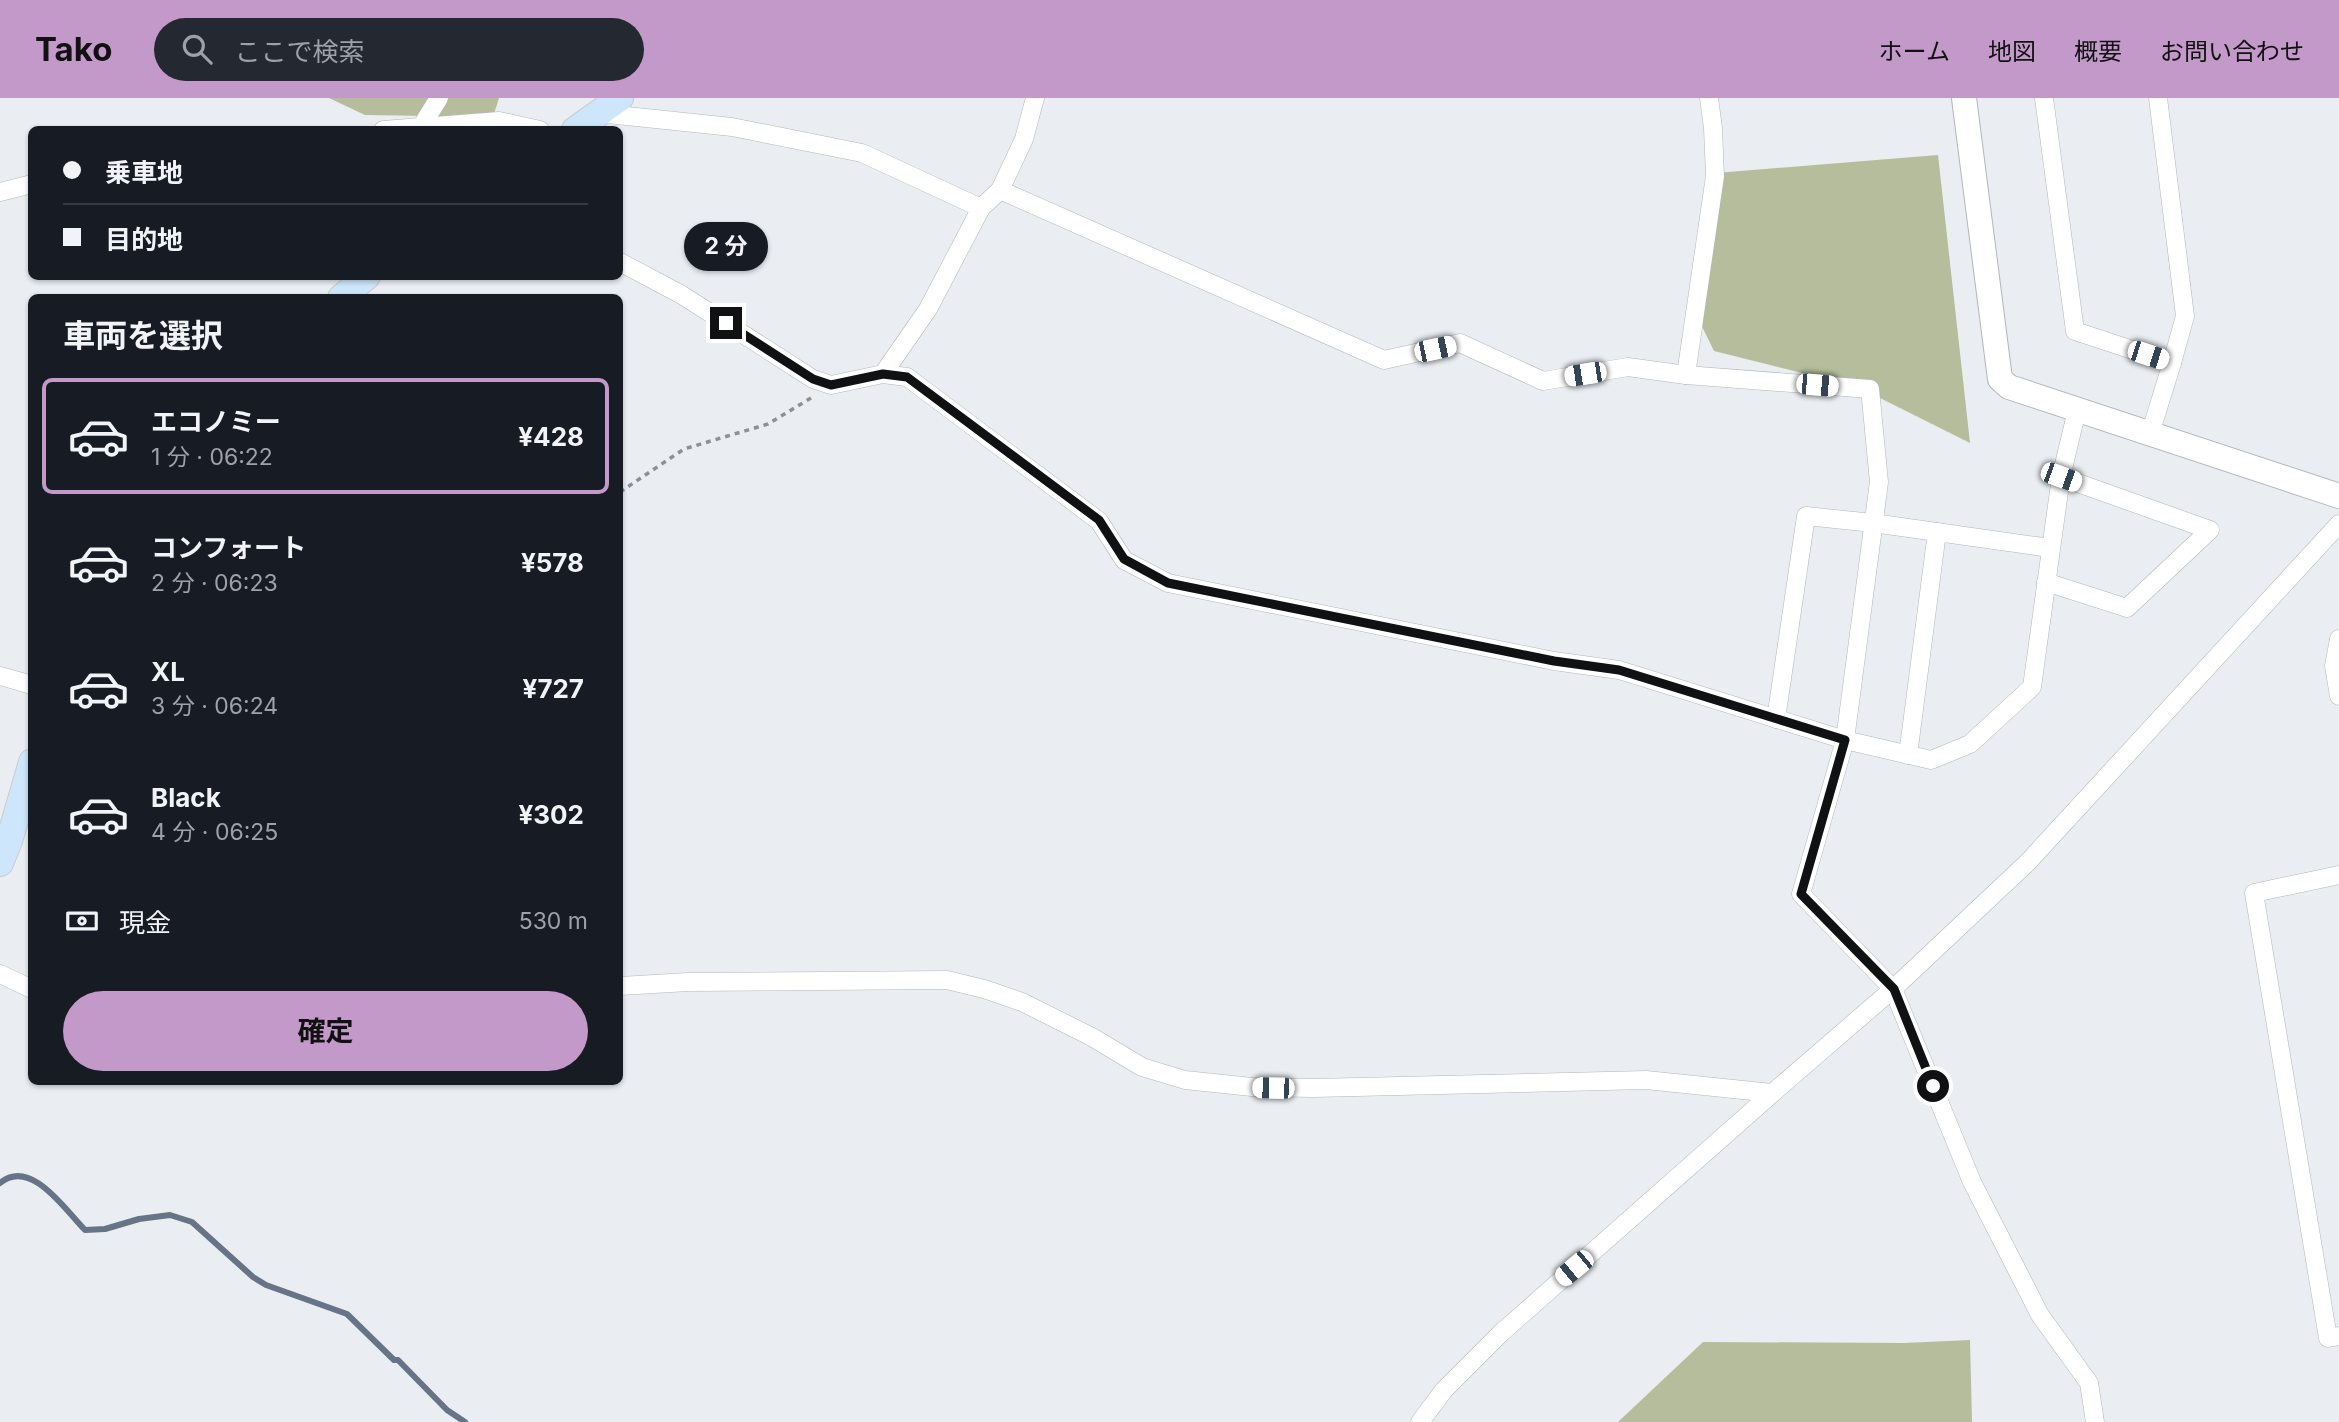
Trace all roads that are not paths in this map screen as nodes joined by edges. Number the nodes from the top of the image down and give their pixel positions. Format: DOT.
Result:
graph roads {
  1 [pos="439,98"];
  2 [pos="620,98"];
  3 [pos="1035,98"];
  4 [pos="1709,98"];
  5 [pos="1964,98"];
  6 [pos="2044,98"];
  7 [pos="2158,98"];
  8 [pos="598,113"];
  9 [pos="421,126"];
  10 [pos="433,126"];
  11 [pos="522,126"];
  12 [pos="580,126"];
  13 [pos="28,185"];
  14 [pos="1000,190"];
  15 [pos="0,192"];
  16 [pos="981,208"];
  17 [pos="623,264"];
  18 [pos="362,280"];
  19 [pos="345,294"];
  20 [pos="2172,363"];
  21 [pos="883,374"];
  22 [pos="1686,375"];
  23 [pos="2077,410"];
  24 [pos="2150,434"];
  25 [pos="2061,477"];
  26 [pos="2339,496"];
  27 [pos="1873,523"];
  28 [pos="2339,524"];
  29 [pos="1937,532"];
  30 [pos="2050,548"];
  31 [pos="2046,582"];
  32 [pos="2339,639"];
  33 [pos="0,676"];
  34 [pos="28,684"];
  35 [pos="2339,696"];
  36 [pos="1776,719"];
  37 [pos="1845,740"];
  38 [pos="1908,755"];
  39 [pos="28,776"];
  40 [pos="0,863"];
  41 [pos="2339,875"];
  42 [pos="0,974"];
  43 [pos="623,985"];
  44 [pos="28,987"];
  45 [pos="1894,989"];
  46 [pos="1772,1093"];
  47 [pos="2339,1336"];
  48 [pos="1420,1422"];
  49 [pos="2095,1422"];
  1 -- 9 [label="street"];
  2 -- 8 [label="main road"];
  3 -- 14 [label="street"];
  4 -- 22 [label="street"];
  5 -- 23 [label="street"];
  6 -- 20 [label="street"];
  7 -- 20 [label="street"];
  8 -- 12 [label="main road"];
  8 -- 16 [label="street"];
  10 -- 11 [label="street"];
  13 -- 15 [label="street"];
  14 -- 16 [label="street"];
  14 -- 22 [label="street"];
  16 -- 21 [label="street"];
  17 -- 21 [label="street"];
  18 -- 19 [label="main road"];
  20 -- 24 [label="street"];
  21 -- 36 [label="street"];
  22 -- 27 [label="street"];
  23 -- 24 [label="street"];
  23 -- 25 [label="street"];
  24 -- 26 [label="street"];
  25 -- 30 [label="street"];
  25 -- 31 [label="street"];
  27 -- 29 [label="street"];
  27 -- 36 [label="street"];
  27 -- 37 [label="street"];
  28 -- 45 [label="street"];
  29 -- 30 [label="street"];
  29 -- 38 [label="street"];
  30 -- 31 [label="street"];
  31 -- 38 [label="street"];
  32 -- 35 [label="street"];
  33 -- 34 [label="street"];
  36 -- 37 [label="street"];
  37 -- 38 [label="street"];
  37 -- 45 [label="street"];
  39 -- 40 [label="main road"];
  41 -- 47 [label="street"];
  42 -- 44 [label="street"];
  43 -- 46 [label="street"];
  45 -- 46 [label="street"];
  45 -- 49 [label="street"];
  46 -- 48 [label="street"];
}
